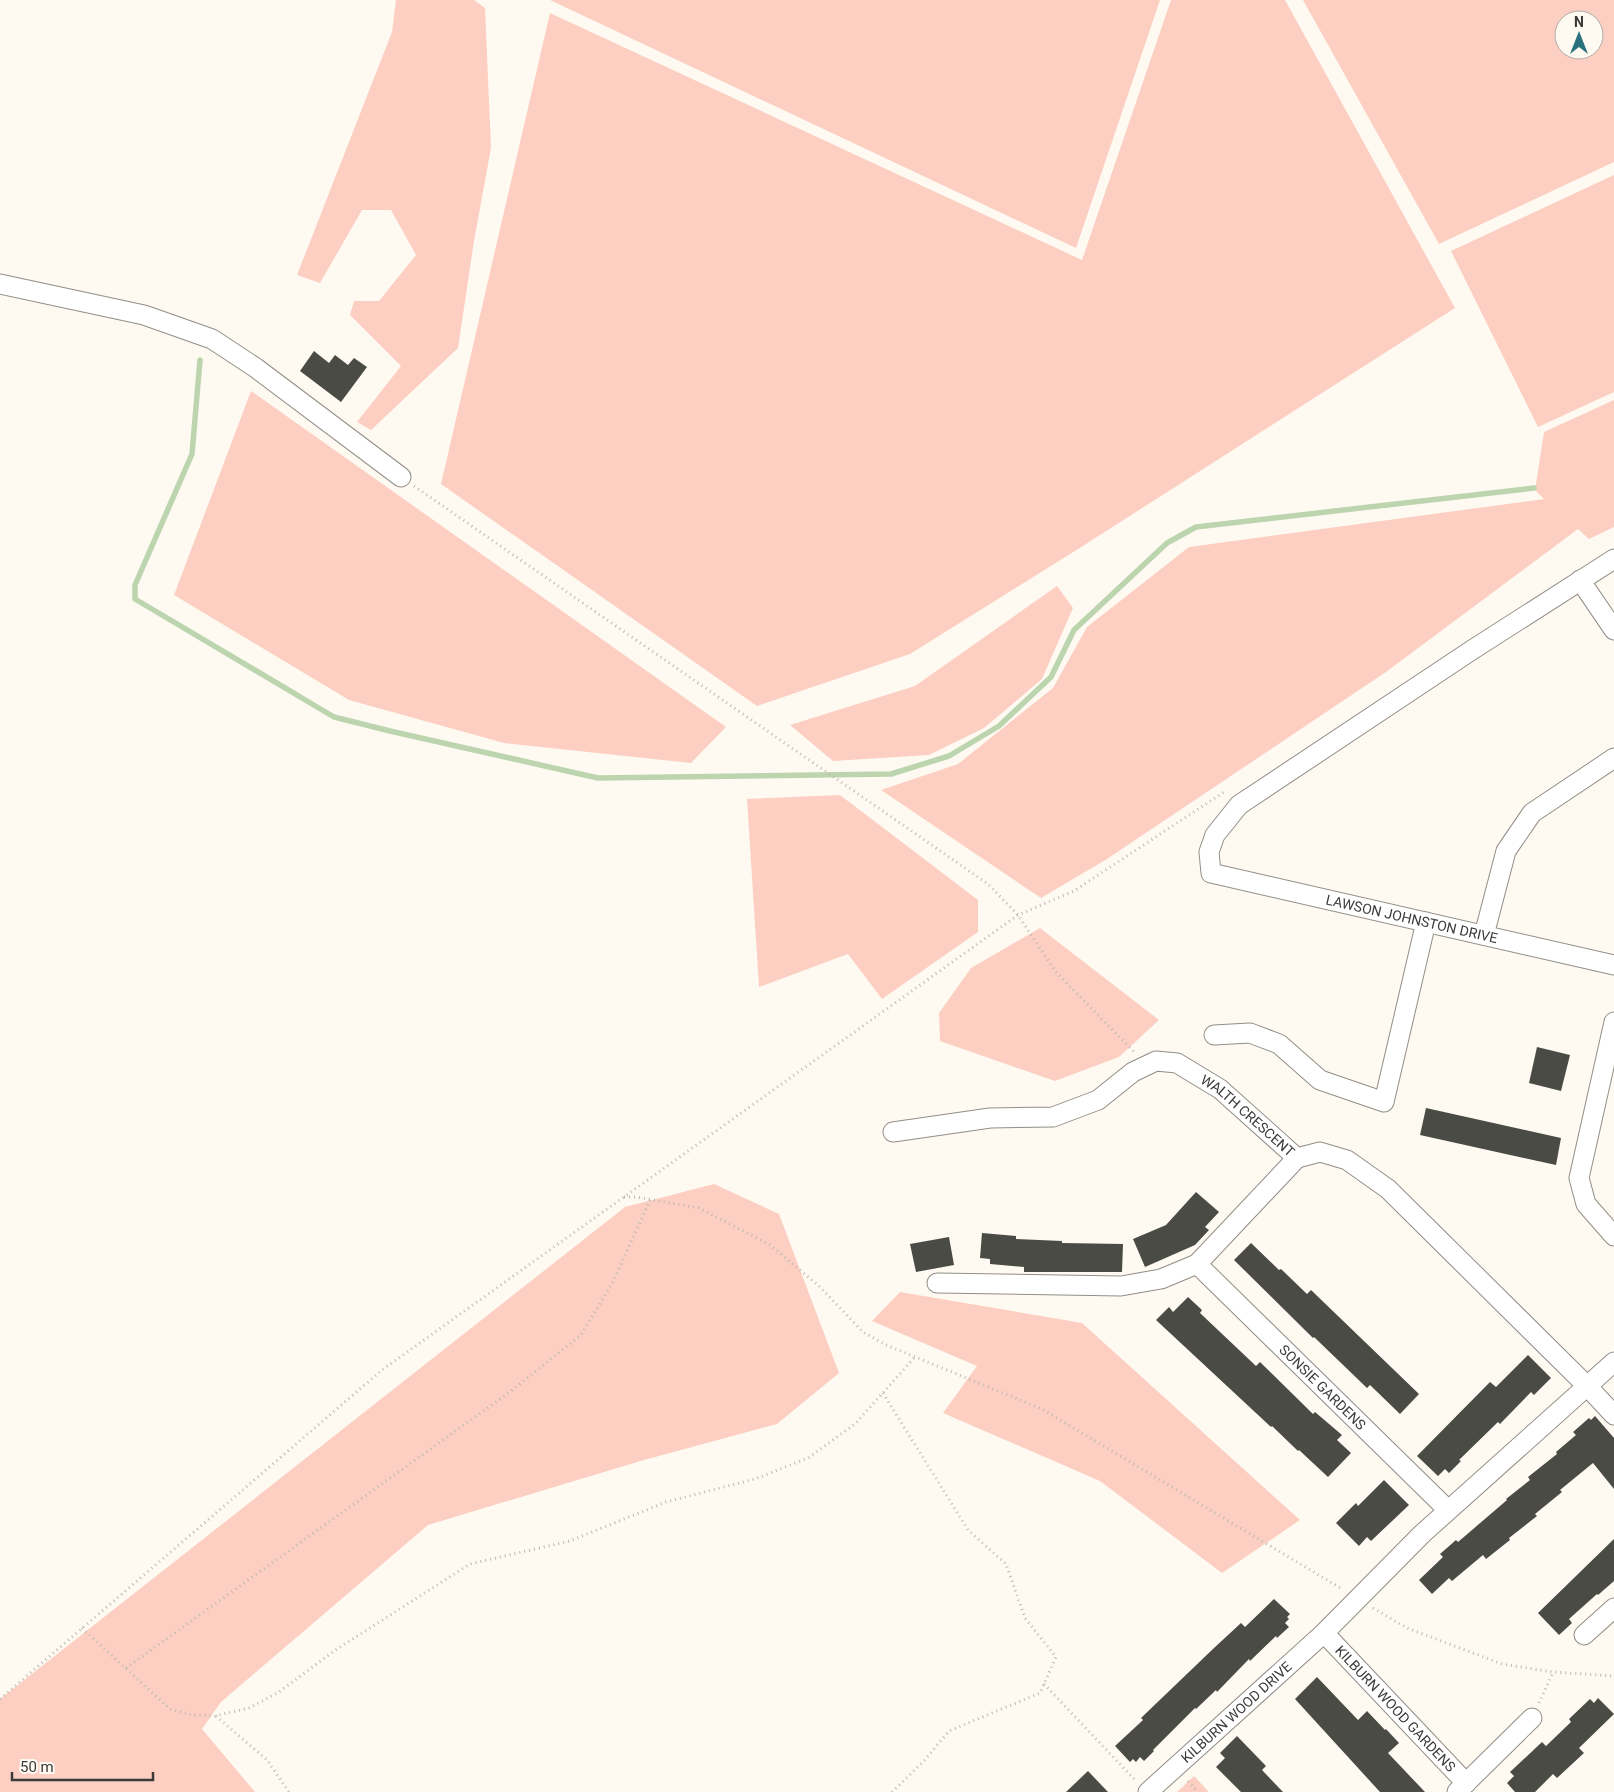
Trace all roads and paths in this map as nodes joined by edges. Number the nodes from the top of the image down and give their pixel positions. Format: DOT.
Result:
graph roads {
  1 [pos="0,284"];
  2 [pos="402,478"];
  3 [pos="1614,559"];
  4 [pos="1580,580"];
  5 [pos="1614,630"];
  6 [pos="1614,758"];
  7 [pos="1232,787"];
  8 [pos="1018,916"];
  9 [pos="1426,922"];
  10 [pos="1484,935"];
  11 [pos="1614,966"];
  12 [pos="1614,1022"];
  13 [pos="1214,1035"];
  14 [pos="1147,1065"];
  15 [pos="893,1132"];
  16 [pos="1297,1158"];
  17 [pos="624,1197"];
  18 [pos="650,1200"];
  19 [pos="1614,1236"];
  20 [pos="1197,1264"];
  21 [pos="937,1283"];
  22 [pos="914,1358"];
  23 [pos="1614,1362"];
  24 [pos="1587,1386"];
  25 [pos="882,1394"];
  26 [pos="1614,1415"];
  27 [pos="1448,1510"];
  28 [pos="1359,1599"];
  29 [pos="1614,1608"];
  30 [pos="82,1628"];
  31 [pos="1324,1633"];
  32 [pos="1584,1635"];
  33 [pos="126,1668"];
  34 [pos="1553,1672"];
  35 [pos="1614,1676"];
  36 [pos="1044,1684"];
  37 [pos="0,1699"];
  38 [pos="215,1716"];
  39 [pos="1532,1718"];
  40 [pos="1461,1788"];
  41 [pos="1144,1789"];
  42 [pos="289,1792"];
  43 [pos="892,1792"];
  1 -- 2 [label="street"];
  2 -- 8 [label="path"];
  3 -- 4 [label="street"];
  4 -- 5 [label="street"];
  4 -- 9 [label="street, LAWSON JOHNSTON DRIVE"];
  6 -- 10 [label="street"];
  7 -- 8 [label="path"];
  8 -- 14 [label="path"];
  8 -- 17 [label="path"];
  9 -- 10 [label="street, LAWSON JOHNSTON DRIVE"];
  9 -- 13 [label="street"];
  10 -- 11 [label="street, LAWSON JOHNSTON DRIVE"];
  12 -- 19 [label="street"];
  14 -- 15 [label="street, WALTH CRESCENT"];
  14 -- 16 [label="street, WALTH CRESCENT"];
  16 -- 20 [label="street"];
  16 -- 24 [label="street, WALTH CRESCENT"];
  17 -- 18 [label="path"];
  17 -- 30 [label="path"];
  18 -- 22 [label="path"];
  18 -- 33 [label="path"];
  20 -- 21 [label="street"];
  20 -- 27 [label="street, SONSIE GARDENS"];
  22 -- 25 [label="path"];
  22 -- 28 [label="path"];
  23 -- 24 [label="street, KILBURN WOOD DRIVE"];
  24 -- 26 [label="street, WALTH CRESCENT"];
  24 -- 27 [label="street, KILBURN WOOD DRIVE"];
  25 -- 36 [label="path"];
  25 -- 38 [label="path"];
  27 -- 28 [label="street, KILBURN WOOD DRIVE"];
  28 -- 31 [label="street, KILBURN WOOD DRIVE"];
  28 -- 34 [label="path"];
  29 -- 32 [label="street"];
  30 -- 33 [label="path"];
  30 -- 37 [label="path"];
  31 -- 40 [label="street, KILBURN WOOD GARDENS"];
  31 -- 41 [label="street, KILBURN WOOD DRIVE"];
  33 -- 38 [label="path"];
  34 -- 35 [label="path"];
  34 -- 39 [label="path"];
  36 -- 41 [label="path"];
  36 -- 43 [label="path"];
  38 -- 42 [label="path"];
  39 -- 40 [label="street, KILBURN WOOD GARDENS"];
}
